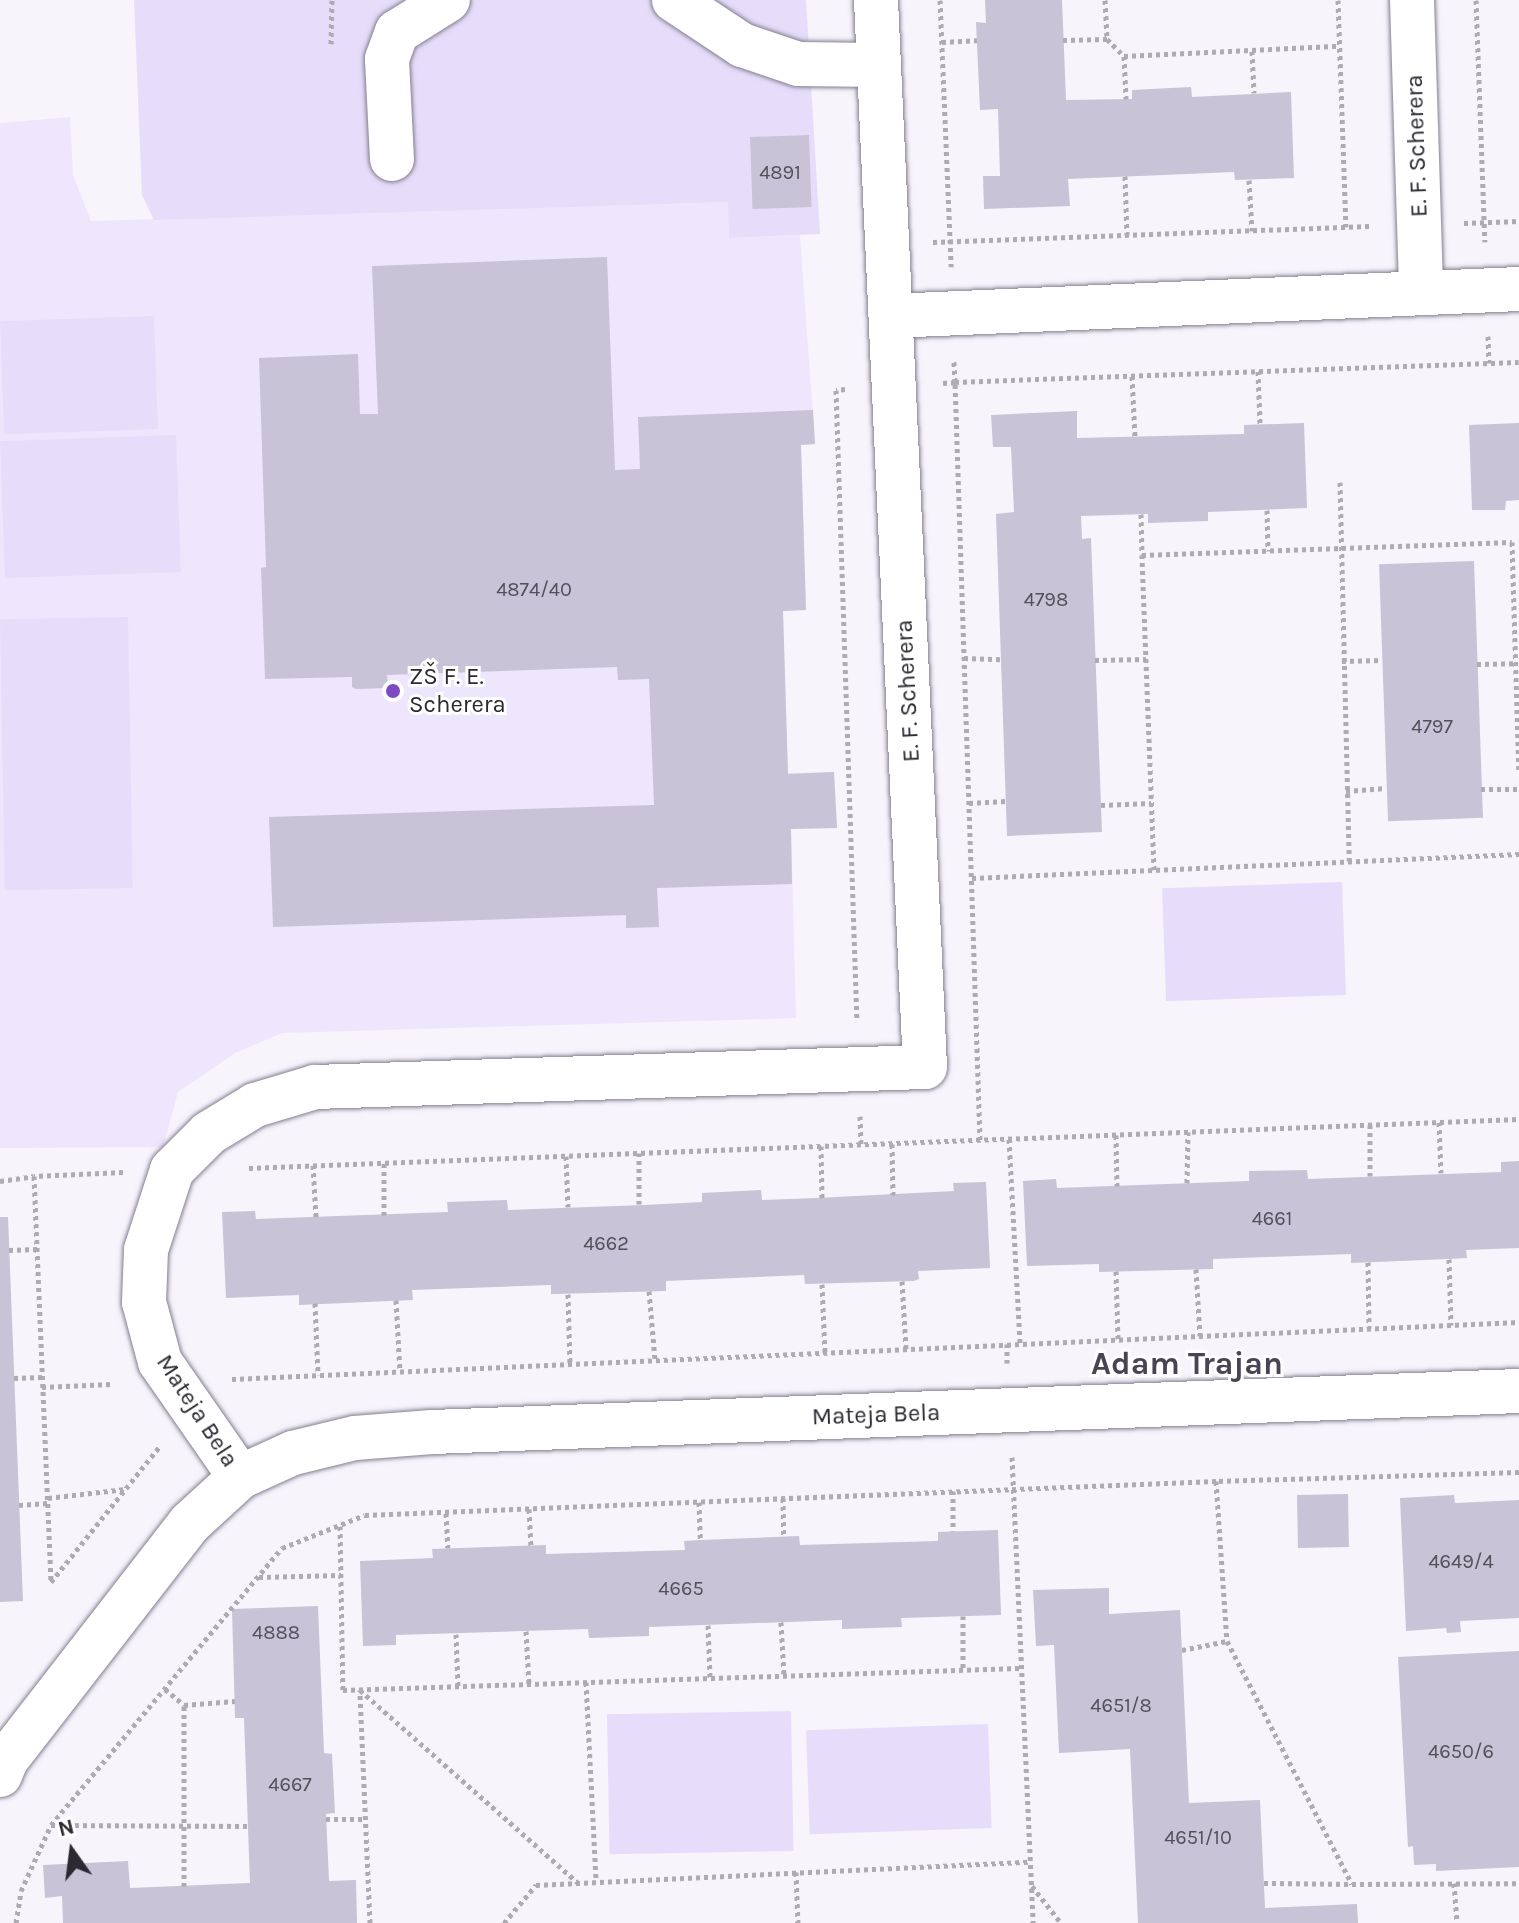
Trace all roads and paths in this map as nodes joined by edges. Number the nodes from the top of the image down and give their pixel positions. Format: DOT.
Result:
graph roads {
  1 [pos="332,0"];
  2 [pos="448,0"];
  3 [pos="674,0"];
  4 [pos="876,0"];
  5 [pos="940,0"];
  6 [pos="1105,0"];
  7 [pos="1338,0"];
  8 [pos="1412,0"];
  9 [pos="1476,0"];
  10 [pos="1107,39"];
  11 [pos="977,40"];
  12 [pos="1063,40"];
  13 [pos="942,42"];
  14 [pos="331,44"];
  15 [pos="1340,46"];
  16 [pos="1252,51"];
  17 [pos="1124,56"];
  18 [pos="879,65"];
  19 [pos="1254,93"];
  20 [pos="1126,99"];
  21 [pos="392,159"];
  22 [pos="1125,176"];
  23 [pos="1249,180"];
  24 [pos="1519,221"];
  25 [pos="1485,222"];
  26 [pos="1419,224"];
  27 [pos="1346,227"];
  28 [pos="1252,231"];
  29 [pos="1127,235"];
  30 [pos="951,241"];
  31 [pos="888,243"];
  32 [pos="1503,290"];
  33 [pos="1421,292"];
  34 [pos="952,313"];
  35 [pos="891,316"];
  36 [pos="1519,362"];
  37 [pos="1489,363"];
  38 [pos="1258,371"];
  39 [pos="1132,376"];
  40 [pos="955,382"];
  41 [pos="894,386"];
  42 [pos="1260,424"];
  43 [pos="1135,437"];
  44 [pos="1340,482"];
  45 [pos="1267,510"];
  46 [pos="1141,514"];
  47 [pos="1515,542"];
  48 [pos="1339,549"];
  49 [pos="1268,551"];
  50 [pos="1142,555"];
  51 [pos="964,658"];
  52 [pos="1001,659"];
  53 [pos="1146,659"];
  54 [pos="1095,660"];
  55 [pos="1382,660"];
  56 [pos="1342,661"];
  57 [pos="1516,663"];
  58 [pos="1477,664"];
  59 [pos="1519,772"];
  60 [pos="1386,788"];
  61 [pos="1481,789"];
  62 [pos="1519,789"];
  63 [pos="1346,791"];
  64 [pos="1006,801"];
  65 [pos="969,803"];
  66 [pos="1151,803"];
  67 [pos="1101,805"];
  68 [pos="1519,854"];
  69 [pos="1349,861"];
  70 [pos="1154,870"];
  71 [pos="972,878"];
  72 [pos="925,1067"];
  73 [pos="859,1070"];
  74 [pos="1519,1119"];
  75 [pos="1439,1122"];
  76 [pos="1370,1125"];
  77 [pos="1188,1132"];
  78 [pos="1116,1135"];
  79 [pos="1009,1139"];
  80 [pos="980,1140"];
  81 [pos="892,1143"];
  82 [pos="861,1144"];
  83 [pos="821,1146"];
  84 [pos="639,1153"];
  85 [pos="566,1155"];
  86 [pos="384,1163"];
  87 [pos="313,1165"];
  88 [pos="243,1168"];
  89 [pos="136,1172"];
  90 [pos="1441,1173"];
  91 [pos="34,1176"];
  92 [pos="1370,1176"];
  93 [pos="0,1181"];
  94 [pos="1187,1183"];
  95 [pos="1117,1186"];
  96 [pos="893,1195"];
  97 [pos="822,1198"];
  98 [pos="639,1204"];
  99 [pos="568,1207"];
  100 [pos="384,1215"];
  101 [pos="316,1217"];
  102 [pos="37,1249"];
  103 [pos="9,1250"];
  104 [pos="1449,1259"];
  105 [pos="1368,1262"];
  106 [pos="1196,1269"];
  107 [pos="1116,1271"];
  108 [pos="902,1281"];
  109 [pos="822,1284"];
  110 [pos="649,1291"];
  111 [pos="568,1294"];
  112 [pos="396,1300"];
  113 [pos="315,1303"];
  114 [pos="1519,1322"];
  115 [pos="1451,1325"];
  116 [pos="1369,1328"];
  117 [pos="1200,1336"];
  118 [pos="1118,1339"];
  119 [pos="1007,1344"];
  120 [pos="1020,1344"];
  121 [pos="906,1349"];
  122 [pos="825,1353"];
  123 [pos="655,1360"];
  124 [pos="570,1364"];
  125 [pos="400,1371"];
  126 [pos="318,1375"];
  127 [pos="42,1377"];
  128 [pos="14,1378"];
  129 [pos="112,1384"];
  130 [pos="224,1385"];
  131 [pos="42,1387"];
  132 [pos="1519,1391"];
  133 [pos="1009,1410"];
  134 [pos="164,1440"];
  135 [pos="1519,1472"];
  136 [pos="240,1477"];
  137 [pos="1216,1481"];
  138 [pos="126,1489"];
  139 [pos="1014,1489"];
  140 [pos="953,1491"];
  141 [pos="783,1498"];
  142 [pos="48,1501"];
  143 [pos="699,1502"];
  144 [pos="19,1505"];
  145 [pos="529,1509"];
  146 [pos="446,1513"];
  147 [pos="340,1526"];
  148 [pos="953,1531"];
  149 [pos="784,1537"];
  150 [pos="700,1540"];
  151 [pos="531,1546"];
  152 [pos="448,1548"];
  153 [pos="341,1575"];
  154 [pos="258,1577"];
  155 [pos="963,1616"];
  156 [pos="781,1622"];
  157 [pos="708,1625"];
  158 [pos="526,1631"];
  159 [pos="456,1634"];
  160 [pos="1227,1641"];
  161 [pos="1182,1650"];
  162 [pos="1022,1668"];
  163 [pos="963,1670"];
  164 [pos="784,1676"];
  165 [pos="710,1678"];
  166 [pos="586,1682"];
  167 [pos="529,1684"];
  168 [pos="458,1686"];
  169 [pos="165,1689"];
  170 [pos="360,1690"];
  171 [pos="235,1701"];
  172 [pos="184,1705"];
  173 [pos="0,1775"];
  174 [pos="326,1819"];
  175 [pos="366,1819"];
  176 [pos="51,1825"];
  177 [pos="186,1826"];
  178 [pos="248,1826"];
  179 [pos="1030,1862"];
  180 [pos="796,1872"];
  181 [pos="596,1882"];
  182 [pos="578,1883"];
  183 [pos="1264,1883"];
  184 [pos="1454,1883"];
  185 [pos="1519,1883"];
  186 [pos="1352,1884"];
  187 [pos="184,1886"];
  188 [pos="1031,1886"];
  189 [pos="16,1923"];
  190 [pos="370,1923"];
  191 [pos="504,1923"];
  192 [pos="798,1923"];
  193 [pos="1033,1923"];
  194 [pos="1061,1923"];
  195 [pos="1457,1923"];
  1 -- 14 [label="path"];
  2 -- 21 [label="street"];
  3 -- 18 [label="street"];
  4 -- 18 [label="street, E. F. Scherera"];
  5 -- 13 [label="path"];
  6 -- 10 [label="path"];
  7 -- 15 [label="path"];
  8 -- 26 [label="street, E. F. Scherera"];
  9 -- 25 [label="path"];
  10 -- 12 [label="path"];
  10 -- 17 [label="path"];
  11 -- 13 [label="path"];
  13 -- 30 [label="path"];
  15 -- 16 [label="path"];
  15 -- 27 [label="path"];
  16 -- 17 [label="path"];
  16 -- 19 [label="path"];
  17 -- 20 [label="path"];
  18 -- 31 [label="street, E. F. Scherera"];
  22 -- 29 [label="path"];
  23 -- 28 [label="path"];
  24 -- 25 [label="path"];
  25 -- 26 [label="path"];
  25 -- 32 [label="path"];
  26 -- 27 [label="path"];
  26 -- 33 [label="street, E. F. Scherera"];
  27 -- 28 [label="path"];
  28 -- 29 [label="path"];
  29 -- 30 [label="path"];
  30 -- 31 [label="path"];
  30 -- 34 [label="path"];
  31 -- 35 [label="street, E. F. Scherera"];
  32 -- 33 [label="street"];
  32 -- 37 [label="path"];
  33 -- 34 [label="street"];
  34 -- 35 [label="street"];
  34 -- 40 [label="path"];
  35 -- 41 [label="street, E. F. Scherera"];
  36 -- 37 [label="path"];
  37 -- 38 [label="path"];
  38 -- 39 [label="path"];
  38 -- 42 [label="path"];
  39 -- 40 [label="path"];
  39 -- 43 [label="path"];
  40 -- 41 [label="path"];
  40 -- 51 [label="path"];
  41 -- 72 [label="street, E. F. Scherera"];
  41 -- 73 [label="path"];
  44 -- 48 [label="path"];
  45 -- 49 [label="path"];
  46 -- 50 [label="path"];
  47 -- 48 [label="path"];
  47 -- 57 [label="path"];
  48 -- 49 [label="path"];
  48 -- 56 [label="path"];
  49 -- 50 [label="path"];
  50 -- 53 [label="path"];
  51 -- 52 [label="path"];
  51 -- 65 [label="path"];
  53 -- 54 [label="path"];
  53 -- 66 [label="path"];
  55 -- 56 [label="path"];
  56 -- 63 [label="path"];
  57 -- 58 [label="path"];
  57 -- 59 [label="path"];
  60 -- 63 [label="path"];
  61 -- 62 [label="path"];
  63 -- 69 [label="path"];
  64 -- 65 [label="path"];
  65 -- 71 [label="path"];
  66 -- 67 [label="path"];
  66 -- 70 [label="path"];
  68 -- 69 [label="path"];
  69 -- 70 [label="path"];
  70 -- 71 [label="path"];
  71 -- 80 [label="path"];
  72 -- 73 [label="street, Mateja Bela"];
  73 -- 82 [label="path"];
  73 -- 136 [label="street, Mateja Bela"];
  74 -- 75 [label="path"];
  75 -- 76 [label="path"];
  75 -- 90 [label="path"];
  76 -- 77 [label="path"];
  76 -- 92 [label="path"];
  77 -- 78 [label="path"];
  77 -- 94 [label="path"];
  78 -- 79 [label="path"];
  78 -- 95 [label="path"];
  79 -- 80 [label="path"];
  79 -- 120 [label="path"];
  80 -- 81 [label="path"];
  81 -- 82 [label="path"];
  81 -- 96 [label="path"];
  82 -- 83 [label="path"];
  83 -- 84 [label="path"];
  83 -- 97 [label="path"];
  84 -- 85 [label="path"];
  84 -- 98 [label="path"];
  85 -- 86 [label="path"];
  85 -- 99 [label="path"];
  86 -- 87 [label="path"];
  86 -- 100 [label="path"];
  87 -- 88 [label="path"];
  87 -- 101 [label="path"];
  89 -- 91 [label="path"];
  91 -- 93 [label="path"];
  91 -- 102 [label="path"];
  102 -- 103 [label="path"];
  102 -- 127 [label="path"];
  104 -- 115 [label="path"];
  105 -- 116 [label="path"];
  106 -- 117 [label="path"];
  107 -- 118 [label="path"];
  108 -- 121 [label="path"];
  109 -- 122 [label="path"];
  110 -- 123 [label="path"];
  111 -- 124 [label="path"];
  112 -- 125 [label="path"];
  113 -- 126 [label="path"];
  114 -- 115 [label="path"];
  115 -- 116 [label="path"];
  116 -- 117 [label="path"];
  117 -- 118 [label="path"];
  118 -- 120 [label="path"];
  119 -- 120 [label="path"];
  119 -- 121 [label="path"];
  119 -- 133 [label="path"];
  121 -- 122 [label="path"];
  122 -- 123 [label="path"];
  123 -- 124 [label="path"];
  124 -- 125 [label="path"];
  125 -- 126 [label="path"];
  126 -- 130 [label="path"];
  127 -- 128 [label="path"];
  127 -- 131 [label="path"];
  129 -- 131 [label="path"];
  131 -- 142 [label="path"];
  132 -- 133 [label="street, Mateja Bela"];
  133 -- 136 [label="street, Mateja Bela"];
  133 -- 139 [label="path"];
  134 -- 138 [label="path"];
  135 -- 137 [label="path"];
  136 -- 173 [label="street, Mateja Bela"];
  137 -- 139 [label="path"];
  137 -- 160 [label="path"];
  138 -- 142 [label="path"];
  138 -- 142 [label="path"];
  139 -- 140 [label="path"];
  139 -- 162 [label="path"];
  140 -- 141 [label="path"];
  140 -- 148 [label="path"];
  141 -- 143 [label="path"];
  141 -- 149 [label="path"];
  142 -- 144 [label="path"];
  143 -- 145 [label="path"];
  143 -- 150 [label="path"];
  145 -- 146 [label="path"];
  145 -- 151 [label="path"];
  146 -- 147 [label="path"];
  146 -- 152 [label="path"];
  147 -- 153 [label="path"];
  147 -- 154 [label="path"];
  153 -- 154 [label="path"];
  153 -- 170 [label="path"];
  154 -- 169 [label="path"];
  155 -- 163 [label="path"];
  156 -- 164 [label="path"];
  157 -- 165 [label="path"];
  158 -- 167 [label="path"];
  159 -- 168 [label="path"];
  160 -- 161 [label="path"];
  160 -- 186 [label="path"];
  162 -- 163 [label="path"];
  162 -- 179 [label="path"];
  163 -- 164 [label="path"];
  164 -- 165 [label="path"];
  165 -- 166 [label="path"];
  166 -- 167 [label="path"];
  166 -- 181 [label="path"];
  167 -- 168 [label="path"];
  168 -- 170 [label="path"];
  169 -- 172 [label="path"];
  169 -- 176 [label="path"];
  170 -- 175 [label="path"];
  170 -- 182 [label="path"];
  171 -- 172 [label="path"];
  172 -- 177 [label="path"];
  174 -- 175 [label="path"];
  175 -- 190 [label="path"];
  176 -- 177 [label="path"];
  176 -- 189 [label="path"];
  177 -- 178 [label="path"];
  177 -- 187 [label="path"];
  179 -- 180 [label="path"];
  179 -- 188 [label="path"];
  180 -- 181 [label="path"];
  180 -- 192 [label="path"];
  181 -- 182 [label="path"];
  182 -- 191 [label="path"];
  183 -- 186 [label="path"];
  184 -- 185 [label="path"];
  184 -- 186 [label="path"];
  184 -- 195 [label="path"];
  188 -- 193 [label="path"];
  188 -- 194 [label="path"];
}
